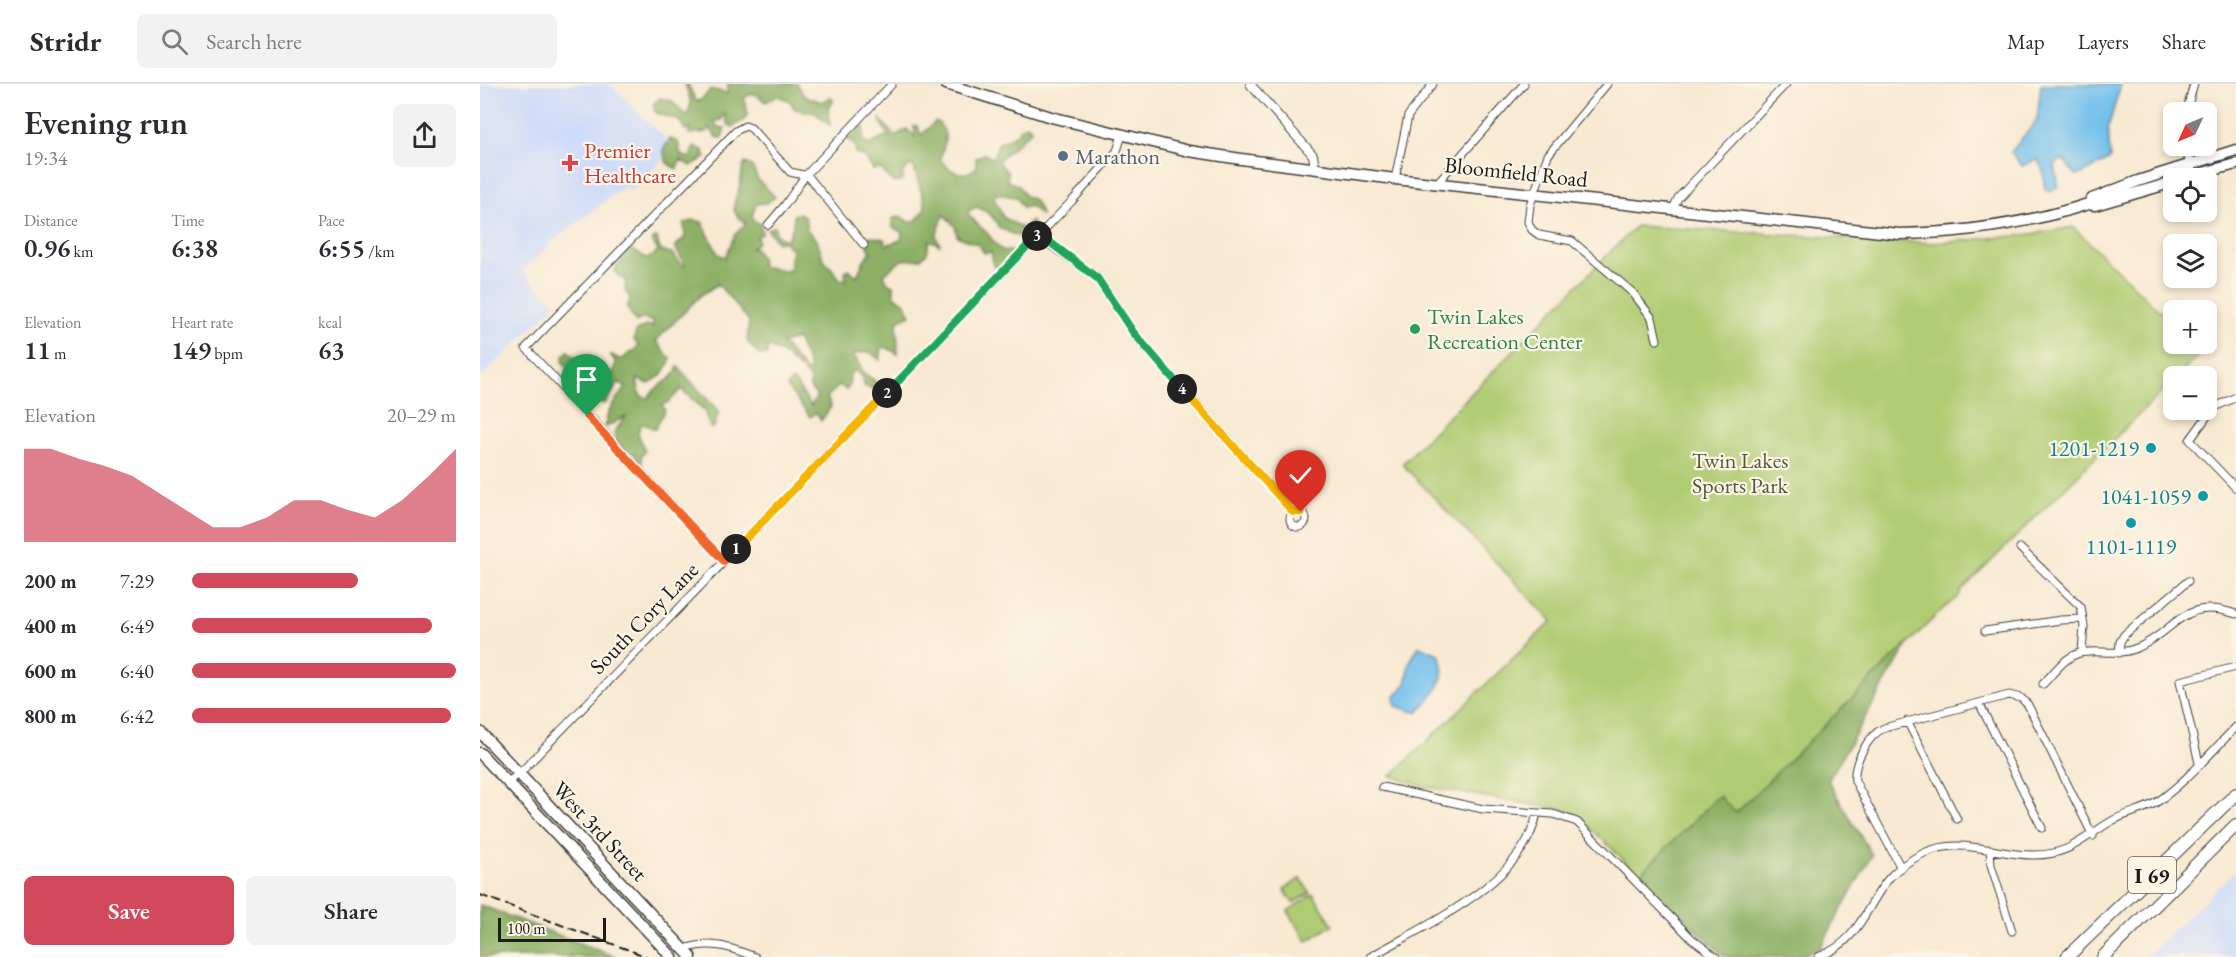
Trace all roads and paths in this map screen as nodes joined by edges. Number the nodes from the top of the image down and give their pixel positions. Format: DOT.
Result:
graph roads {
  1 [pos="892,84"];
  2 [pos="946,84"];
  3 [pos="1433,84"];
  4 [pos="1524,84"];
  5 [pos="1607,84"];
  6 [pos="1786,84"];
  7 [pos="2194,84"];
  8 [pos="1255,86"];
  9 [pos="2189,102"];
  10 [pos="1122,135"];
  11 [pos="2236,150"];
  12 [pos="2187,156"];
  13 [pos="2190,164"];
  14 [pos="2236,164"];
  15 [pos="2190,168"];
  16 [pos="1315,169"];
  17 [pos="2217,169"];
  18 [pos="805,176"];
  19 [pos="1395,179"];
  20 [pos="1437,183"];
  21 [pos="2163,185"];
  22 [pos="1534,192"];
  23 [pos="2088,204"];
  24 [pos="1673,209"];
  25 [pos="768,225"];
  26 [pos="1039,234"];
  27 [pos="864,245"];
  28 [pos="1657,340"];
  29 [pos="2236,397"];
  30 [pos="2236,488"];
  31 [pos="1293,512"];
  32 [pos="2020,548"];
  33 [pos="724,561"];
  34 [pos="2188,581"];
  35 [pos="2236,614"];
  36 [pos="2083,619"];
  37 [pos="1985,631"];
  38 [pos="2082,652"];
  39 [pos="2120,653"];
  40 [pos="2236,667"];
  41 [pos="2043,684"];
  42 [pos="1979,703"];
  43 [pos="1908,722"];
  44 [pos="2236,727"];
  45 [pos="480,732"];
  46 [pos="480,753"];
  47 [pos="2199,763"];
  48 [pos="520,773"];
  49 [pos="508,782"];
  50 [pos="1383,787"];
  51 [pos="2236,794"];
  52 [pos="1537,813"];
  53 [pos="1957,819"];
  54 [pos="2236,825"];
  55 [pos="2042,828"];
  56 [pos="2093,836"];
  57 [pos="1990,849"];
  58 [pos="1900,868"];
  59 [pos="627,909"];
  60 [pos="2012,931"];
  61 [pos="688,953"];
  62 [pos="672,957"];
  63 [pos="755,957"];
  64 [pos="1370,957"];
  65 [pos="1716,957"];
  66 [pos="1818,957"];
  67 [pos="2067,957"];
  68 [pos="2103,957"];
  1 -- 18 [label="street"];
  2 -- 10 [label="main road, Bloomfield Road"];
  3 -- 19 [label="street"];
  4 -- 20 [label="street"];
  5 -- 22 [label="street"];
  6 -- 24 [label="street"];
  7 -- 9 [label="street"];
  8 -- 16 [label="street"];
  10 -- 16 [label="main road, Bloomfield Road"];
  10 -- 26 [label="street, South Cory Lane"];
  11 -- 13 [label="main road, Bloomfield Road"];
  12 -- 13 [label="street"];
  13 -- 15 [label="street"];
  13 -- 23 [label="main road, Bloomfield Road"];
  14 -- 17 [label="main road"];
  16 -- 19 [label="main road, Bloomfield Road"];
  18 -- 25 [label="street"];
  18 -- 27 [label="street"];
  18 -- 33 [label="street"];
  19 -- 20 [label="main road, Bloomfield Road"];
  20 -- 22 [label="main road, Bloomfield Road"];
  21 -- 23 [label="main road, Bloomfield Road"];
  22 -- 24 [label="main road, Bloomfield Road"];
  22 -- 28 [label="street"];
  23 -- 24 [label="main road, Bloomfield Road"];
  26 -- 31 [label="street"];
  26 -- 33 [label="street, South Cory Lane"];
  29 -- 30 [label="street"];
  32 -- 36 [label="street"];
  33 -- 48 [label="street, South Cory Lane"];
  34 -- 39 [label="street"];
  35 -- 39 [label="street"];
  36 -- 37 [label="street"];
  36 -- 38 [label="street"];
  38 -- 39 [label="street"];
  38 -- 41 [label="street"];
  40 -- 47 [label="street"];
  42 -- 43 [label="street"];
  42 -- 55 [label="street"];
  42 -- 56 [label="street"];
  43 -- 53 [label="street"];
  43 -- 58 [label="street"];
  44 -- 47 [label="street"];
  45 -- 48 [label="main road, West 3rd Street"];
  46 -- 49 [label="main road, West 3rd Street"];
  47 -- 56 [label="street"];
  48 -- 49 [label="street, South Cory Lane"];
  48 -- 61 [label="main road, West 3rd Street"];
  49 -- 59 [label="main road, West 3rd Street"];
  50 -- 52 [label="street"];
  51 -- 67 [label="highway, I 69"];
  52 -- 64 [label="street"];
  52 -- 65 [label="street"];
  54 -- 68 [label="highway, I 69"];
  56 -- 57 [label="street"];
  57 -- 58 [label="street"];
  57 -- 60 [label="street"];
  58 -- 66 [label="street"];
  59 -- 61 [label="main road"];
  59 -- 62 [label="main road, West 3rd Street"];
  61 -- 63 [label="street"];
}
